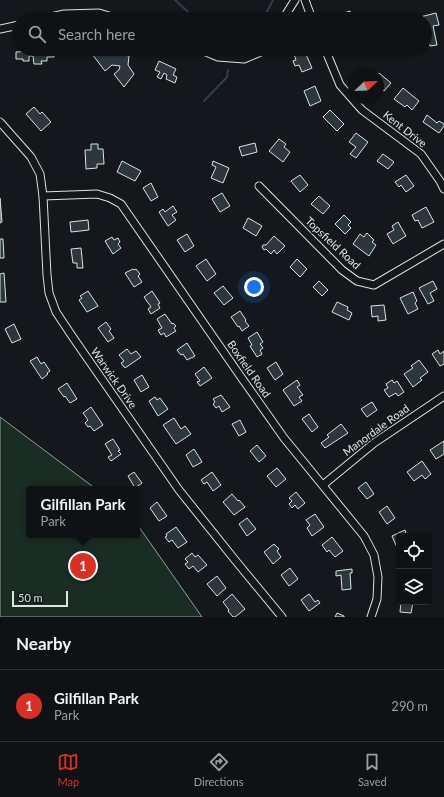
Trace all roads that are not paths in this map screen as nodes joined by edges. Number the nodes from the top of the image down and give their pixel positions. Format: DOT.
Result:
graph roads {
  1 [pos="295,0"];
  2 [pos="304,0"];
  3 [pos="287,12"];
  4 [pos="309,12"];
  5 [pos="12,26"];
  6 [pos="0,29"];
  7 [pos="216,56"];
  8 [pos="249,56"];
  9 [pos="328,56"];
  10 [pos="0,122"];
  11 [pos="258,186"];
  12 [pos="444,189"];
  13 [pos="43,196"];
  14 [pos="444,244"];
  15 [pos="444,396"];
  16 [pos="323,485"];
  17 [pos="282,617"];
  18 [pos="371,617"];
  1 -- 3 [label="street"];
  2 -- 4 [label="street"];
  5 -- 6 [label="street"];
  7 -- 8 [label="street"];
  9 -- 12 [label="street, Kent Drive"];
  10 -- 13 [label="street, Warwick Drive"];
  11 -- 14 [label="street, Topsfield Road"];
  13 -- 16 [label="street, Boxfield Road"];
  13 -- 17 [label="street, Warwick Drive"];
  15 -- 16 [label="street, Manordale Road"];
  16 -- 18 [label="street, Boxfield Road"];
}
